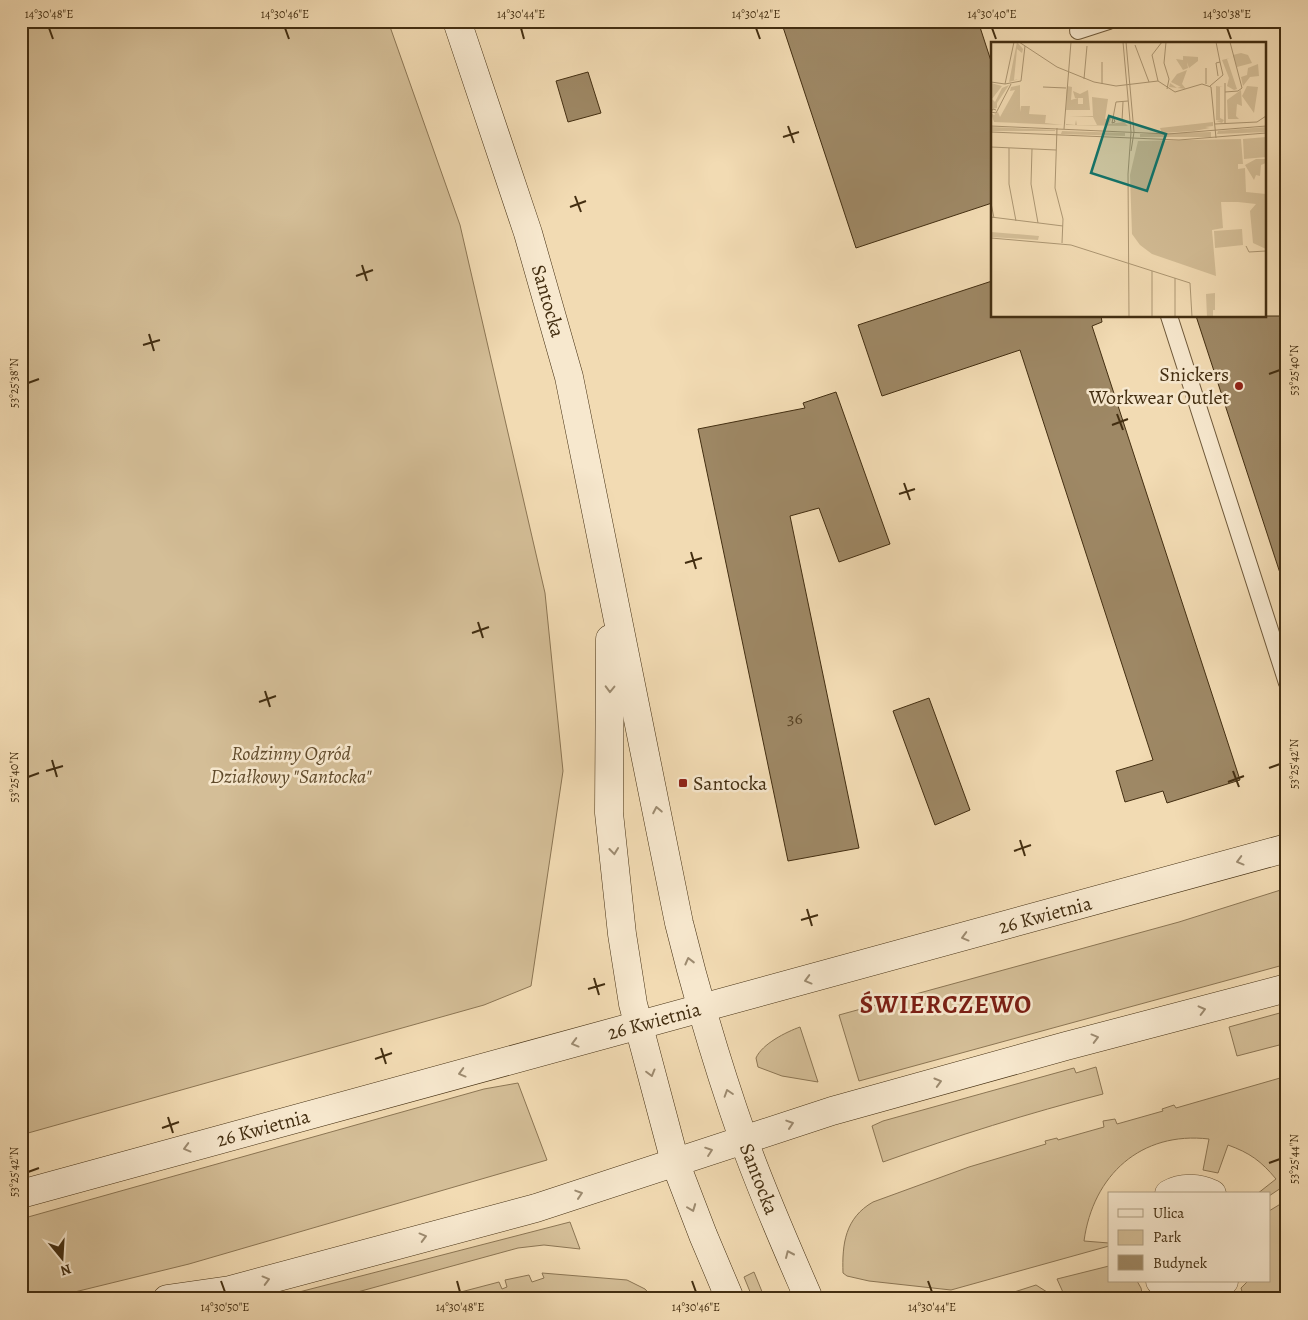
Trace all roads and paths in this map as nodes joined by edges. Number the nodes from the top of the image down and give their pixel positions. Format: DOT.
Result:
graph roads {
  1 [pos="457,21"];
  2 [pos="1109,21"];
  3 [pos="1078,32"];
  4 [pos="1170,318"];
  5 [pos="610,588"];
  6 [pos="1287,683"];
  7 [pos="1287,848"];
  8 [pos="1287,988"];
  9 [pos="701,1008"];
  10 [pos="639,1026"];
  11 [pos="743,1139"];
  12 [pos="675,1162"];
  13 [pos="1173,1192"];
  14 [pos="1208,1192"];
  15 [pos="21,1194"];
  16 [pos="1161,1282"];
  17 [pos="1222,1282"];
  18 [pos="1193,1296"];
  19 [pos="167,1299"];
  20 [pos="730,1299"];
  21 [pos="809,1299"];
  1 -- 5 [label="street, Santocka"];
  2 -- 3 [label="lane"];
  4 -- 6 [label="lane"];
  9 -- 5 [label="street, Santocka, one-way"];
  5 -- 10 [label="street, Santocka, one-way"];
  7 -- 9 [label="street, 26 Kwietnia, one-way"];
  11 -- 8 [label="street, one-way"];
  9 -- 10 [label="street, 26 Kwietnia"];
  11 -- 9 [label="street, Santocka, one-way"];
  10 -- 12 [label="street, Santocka, one-way"];
  10 -- 15 [label="street, 26 Kwietnia, one-way"];
  12 -- 11 [label="street, one-way"];
  21 -- 11 [label="street, Santocka, one-way"];
  19 -- 12 [label="street, one-way"];
  12 -- 20 [label="street, Santocka, one-way"];
  13 -- 14 [label="street"];
  16 -- 18 [label="street"];
  17 -- 18 [label="street"];
}
